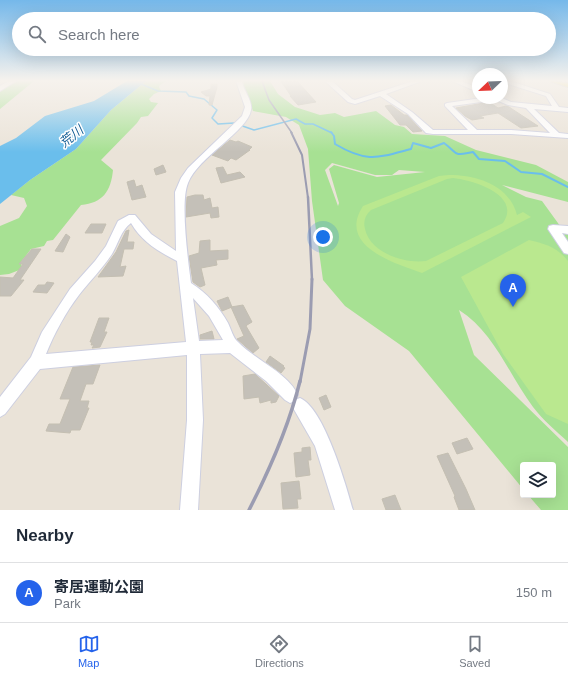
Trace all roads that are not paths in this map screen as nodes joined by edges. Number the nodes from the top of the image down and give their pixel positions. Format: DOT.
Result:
graph roads {
  1 [pos="246,105"];
  2 [pos="398,105"];
  3 [pos="448,105"];
  4 [pos="517,105"];
  5 [pos="554,105"];
  6 [pos="528,106"];
  7 [pos="556,108"];
  8 [pos="568,110"];
  9 [pos="475,132"];
  10 [pos="557,135"];
  11 [pos="568,136"];
  12 [pos="568,230"];
  13 [pos="568,250"];
  14 [pos="182,259"];
  15 [pos="185,285"];
  16 [pos="232,346"];
  17 [pos="193,348"];
  18 [pos="36,362"];
  19 [pos="0,409"];
  20 [pos="189,510"];
  21 [pos="344,510"];
  1 -- 14 [label="street"];
  2 -- 9 [label="street"];
  3 -- 9 [label="street"];
  4 -- 6 [label="street"];
  5 -- 7 [label="street"];
  6 -- 7 [label="street"];
  6 -- 10 [label="street"];
  7 -- 8 [label="street"];
  9 -- 10 [label="street"];
  10 -- 11 [label="street"];
  12 -- 13 [label="street"];
  14 -- 15 [label="street"];
  14 -- 18 [label="street"];
  15 -- 16 [label="street"];
  15 -- 17 [label="street"];
  16 -- 17 [label="street"];
  16 -- 21 [label="street"];
  17 -- 18 [label="street"];
  17 -- 20 [label="street"];
  18 -- 19 [label="street"];
}
